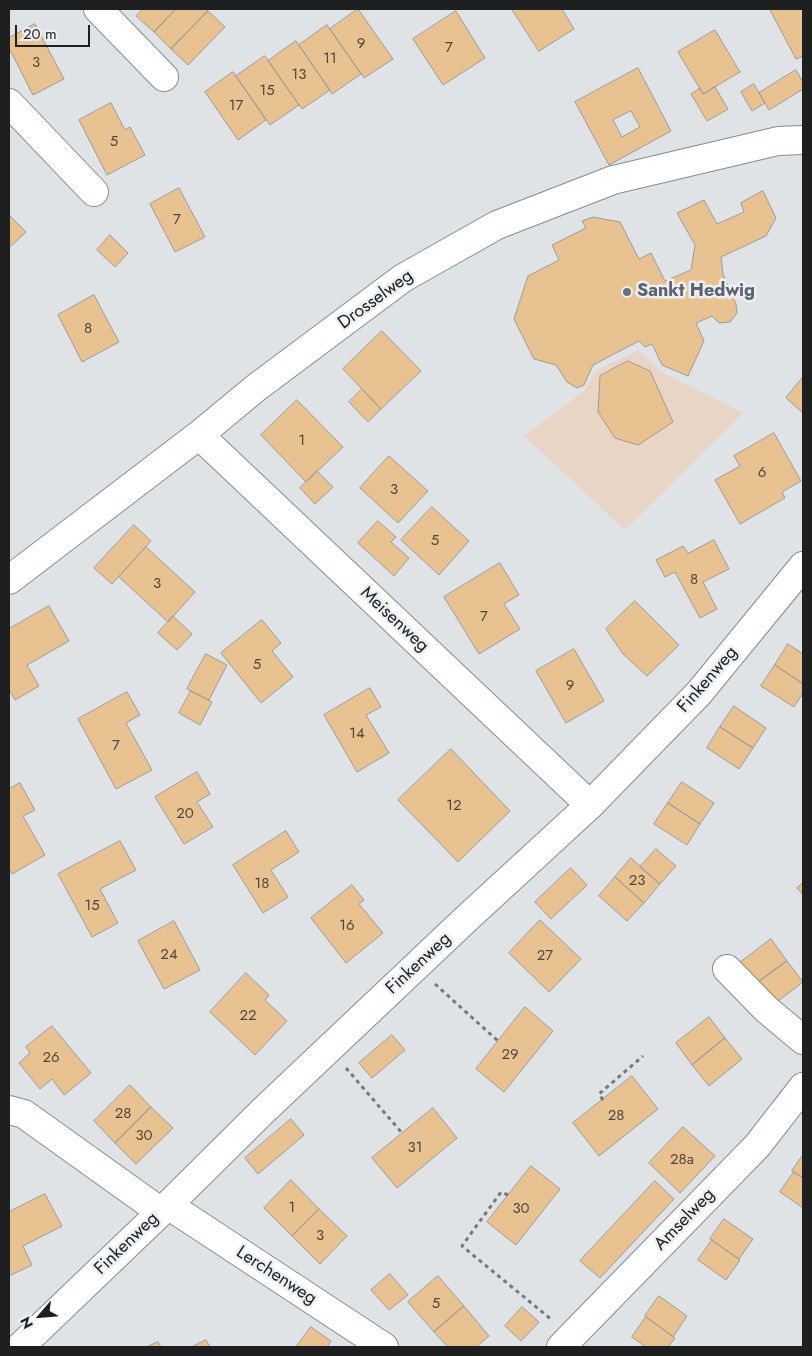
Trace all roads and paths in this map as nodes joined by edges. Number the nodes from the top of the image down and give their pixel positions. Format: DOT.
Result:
graph roads {
  1 [pos="108,12"];
  2 [pos="164,77"];
  3 [pos="9,103"];
  4 [pos="803,140"];
  5 [pos="94,192"];
  6 [pos="199,435"];
  7 [pos="803,566"];
  8 [pos="9,580"];
  9 [pos="590,805"];
  10 [pos="416,967"];
  11 [pos="727,969"];
  12 [pos="803,1040"];
  13 [pos="498,1041"];
  14 [pos="329,1048"];
  15 [pos="643,1056"];
  16 [pos="803,1087"];
  17 [pos="603,1100"];
  18 [pos="9,1110"];
  19 [pos="402,1133"];
  20 [pos="508,1196"];
  21 [pos="164,1208"];
  22 [pos="566,1342"];
  23 [pos="20,1347"];
  24 [pos="384,1347"];
  1 -- 2 [label="street"];
  3 -- 5 [label="street"];
  4 -- 6 [label="street, Drosselweg"];
  6 -- 8 [label="street, Drosselweg"];
  6 -- 9 [label="street, Meisenweg"];
  7 -- 9 [label="street, Finkenweg"];
  9 -- 10 [label="street, Finkenweg"];
  10 -- 13 [label="path"];
  10 -- 14 [label="street, Finkenweg"];
  11 -- 12 [label="street"];
  14 -- 19 [label="path"];
  14 -- 21 [label="street, Finkenweg"];
  15 -- 17 [label="path"];
  16 -- 22 [label="street, Amselweg"];
  18 -- 21 [label="street, Lerchenweg"];
  20 -- 22 [label="path"];
  21 -- 23 [label="street, Finkenweg"];
  21 -- 24 [label="street, Lerchenweg"];
}
